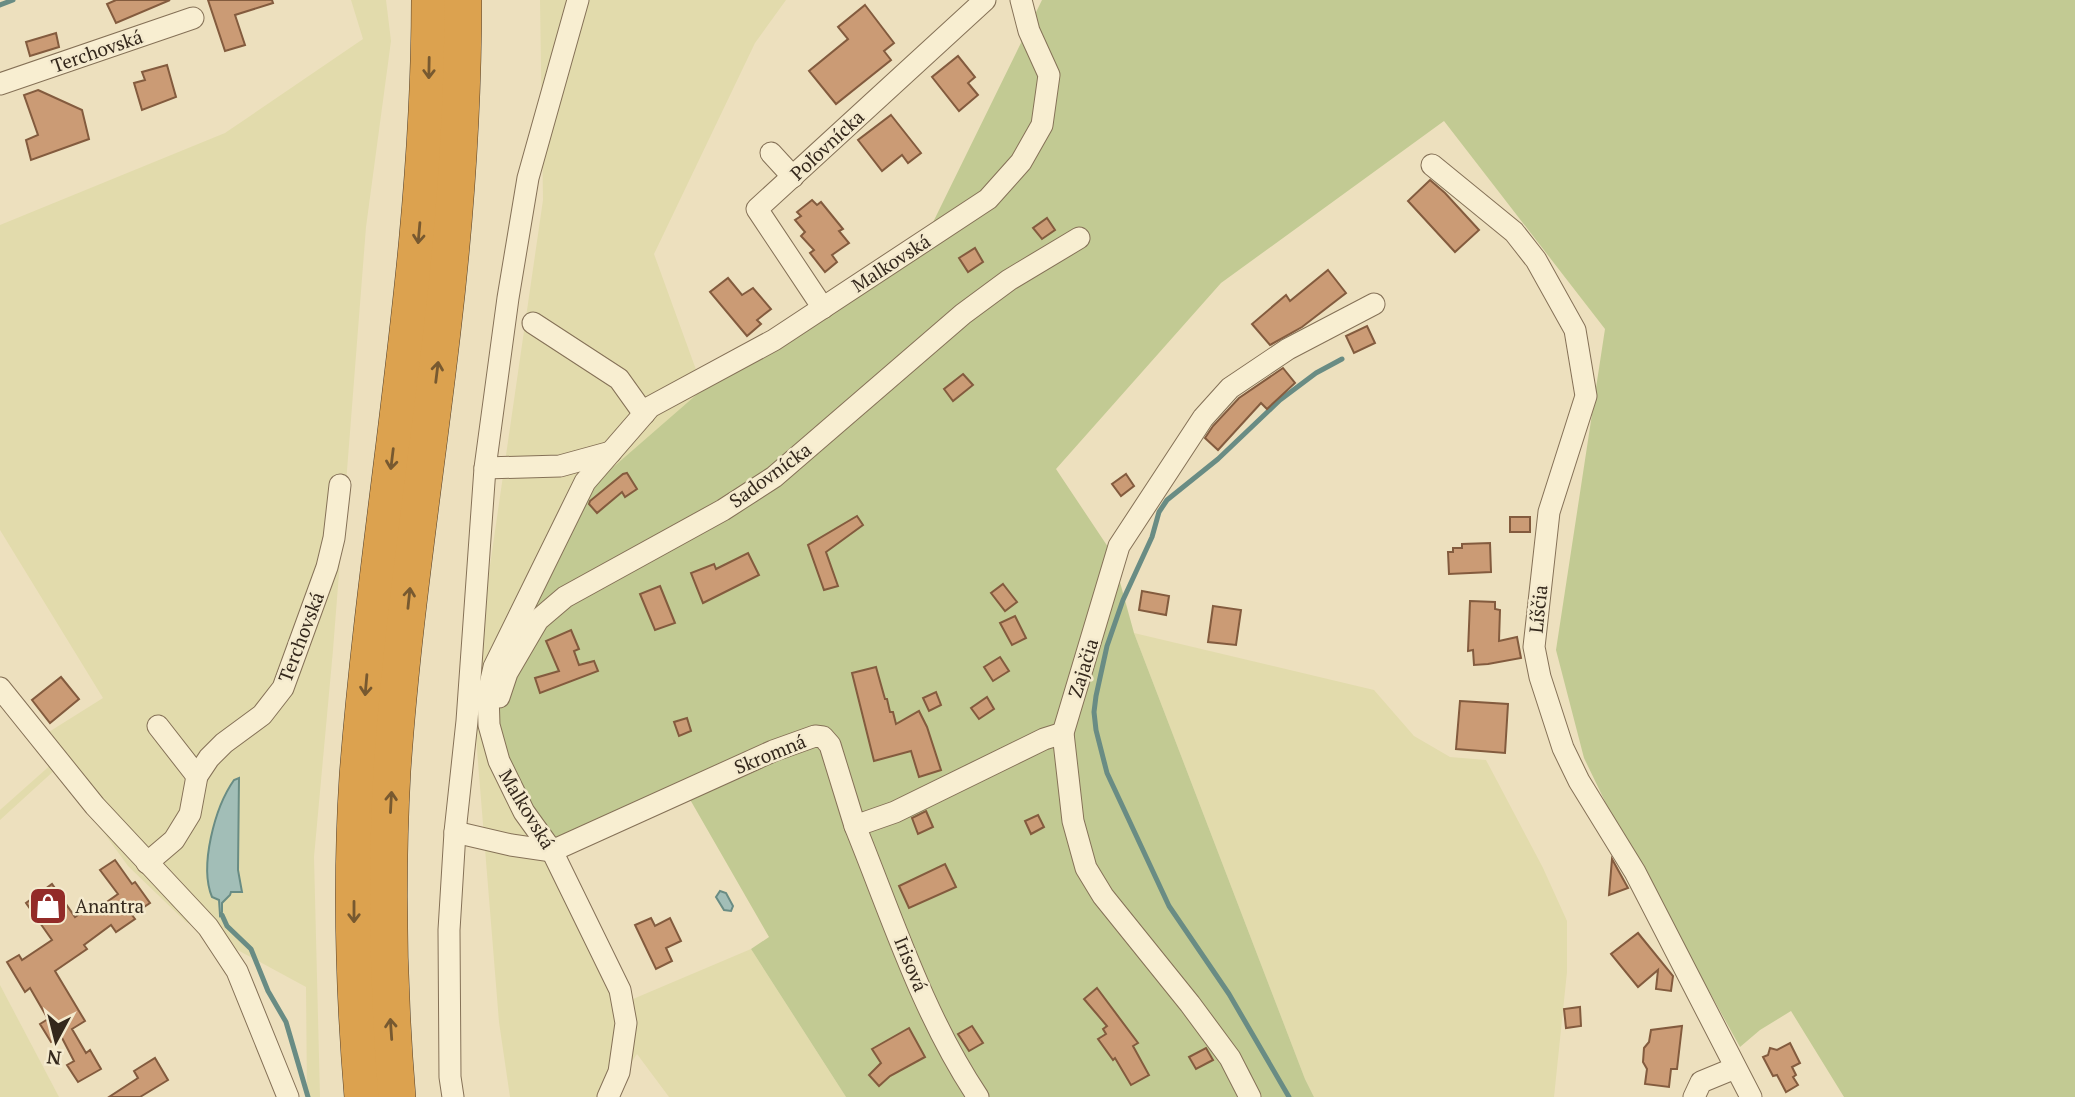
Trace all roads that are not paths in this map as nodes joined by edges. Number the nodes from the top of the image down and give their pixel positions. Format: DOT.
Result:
graph roads {
  1 [pos="430,0"];
  2 [pos="463,0"];
  3 [pos="578,0"];
  4 [pos="985,0"];
  5 [pos="1021,0"];
  6 [pos="193,18"];
  7 [pos="0,84"];
  8 [pos="771,153"];
  9 [pos="1432,165"];
  10 [pos="793,177"];
  11 [pos="1079,238"];
  12 [pos="1374,304"];
  13 [pos="823,308"];
  14 [pos="533,323"];
  15 [pos="644,414"];
  16 [pos="611,452"];
  17 [pos="485,468"];
  18 [pos="340,485"];
  19 [pos="0,688"];
  20 [pos="489,725"];
  21 [pos="158,726"];
  22 [pos="1063,733"];
  23 [pos="197,776"];
  24 [pos="855,826"];
  25 [pos="455,832"];
  26 [pos="552,851"];
  27 [pos="147,863"];
  28 [pos="1735,1068"];
  29 [pos="288,1097"];
  30 [pos="363,1097"];
  31 [pos="397,1097"];
  32 [pos="453,1097"];
  33 [pos="608,1097"];
  34 [pos="978,1097"];
  35 [pos="1250,1097"];
  36 [pos="1694,1097"];
  37 [pos="1751,1097"];
  1 -- 30 [label="highway, one-way"];
  31 -- 2 [label="highway, one-way"];
  3 -- 17 [label="street"];
  4 -- 10 [label="street, Poľovnícka"];
  5 -- 13 [label="street, Malkovská"];
  6 -- 7 [label="street, Terchovská"];
  8 -- 10 [label="street"];
  9 -- 28 [label="street, Líščia"];
  10 -- 13 [label="street, Poľovnícka"];
  11 -- 20 [label="street, Sadovnícka"];
  12 -- 22 [label="street, Zajačia"];
  13 -- 15 [label="street, Malkovská"];
  14 -- 15 [label="street"];
  15 -- 16 [label="street, Malkovská"];
  16 -- 17 [label="street"];
  16 -- 20 [label="street, Malkovská"];
  17 -- 25 [label="street"];
  18 -- 23 [label="street, Terchovská"];
  19 -- 27 [label="street"];
  20 -- 26 [label="street, Malkovská"];
  21 -- 23 [label="street"];
  22 -- 24 [label="street"];
  22 -- 35 [label="street, Zajačia"];
  23 -- 27 [label="street, Terchovská"];
  24 -- 26 [label="street, Skromná"];
  24 -- 34 [label="street, Irisová"];
  25 -- 26 [label="street"];
  25 -- 32 [label="street"];
  26 -- 33 [label="street, Malkovská"];
  27 -- 29 [label="street"];
  28 -- 36 [label="street"];
  28 -- 37 [label="street, Líščia"];
}
